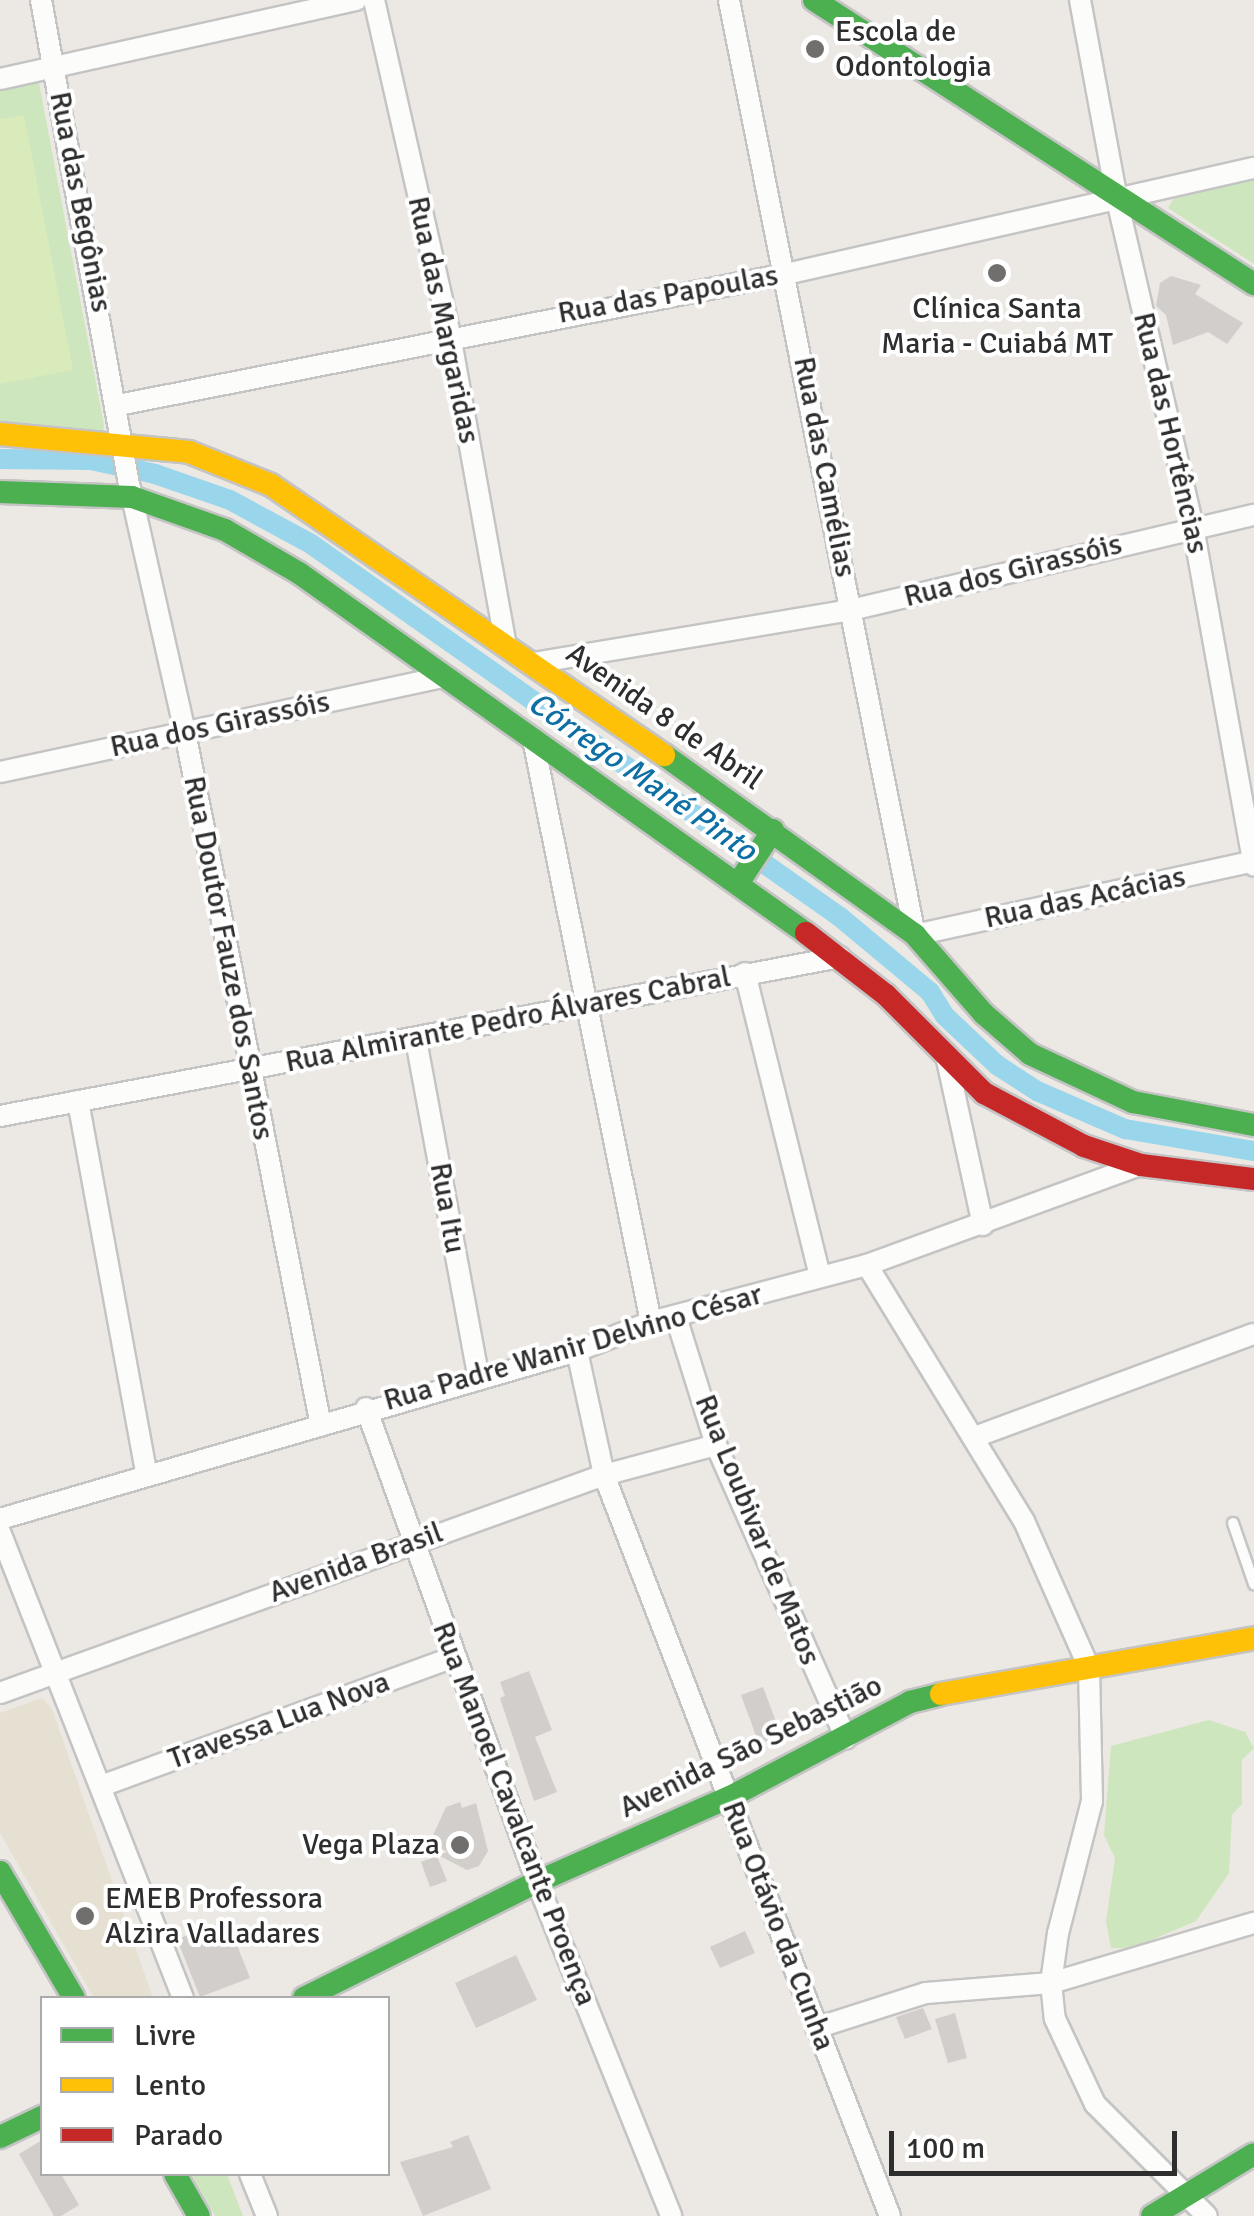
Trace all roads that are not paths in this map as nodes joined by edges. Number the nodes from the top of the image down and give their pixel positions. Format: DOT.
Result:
graph roads {
  1 [pos="42,0"];
  2 [pos="356,0"];
  3 [pos="374,0"];
  4 [pos="729,0"];
  5 [pos="814,0"];
  6 [pos="1080,0"];
  7 [pos="54,68"];
  8 [pos="0,79"];
  9 [pos="1254,168"];
  10 [pos="1117,200"];
  11 [pos="786,274"];
  12 [pos="1254,284"];
  13 [pos="450,336"];
  14 [pos="118,404"];
  15 [pos="0,434"];
  16 [pos="125,448"];
  17 [pos="0,492"];
  18 [pos="131,492"];
  19 [pos="1254,515"];
  20 [pos="1193,528"];
  21 [pos="852,610"];
  22 [pos="505,642"];
  23 [pos="534,663"];
  24 [pos="440,678"];
  25 [pos="185,732"];
  26 [pos="534,744"];
  27 [pos="0,772"];
  28 [pos="769,836"];
  29 [pos="1254,863"];
  30 [pos="744,874"];
  31 [pos="915,935"];
  32 [pos="840,956"];
  33 [pos="745,973"];
  34 [pos="584,1007"];
  35 [pos="416,1040"];
  36 [pos="947,1060"];
  37 [pos="248,1071"];
  38 [pos="78,1101"];
  39 [pos="0,1116"];
  40 [pos="1254,1126"];
  41 [pos="1141,1165"];
  42 [pos="1254,1179"];
  43 [pos="983,1225"];
  44 [pos="866,1265"];
  45 [pos="820,1276"];
  46 [pos="676,1317"];
  47 [pos="651,1322"];
  48 [pos="1254,1334"];
  49 [pos="577,1350"];
  50 [pos="478,1375"];
  51 [pos="366,1408"];
  52 [pos="320,1421"];
  53 [pos="975,1436"];
  54 [pos="716,1446"];
  55 [pos="146,1472"];
  56 [pos="604,1475"];
  57 [pos="0,1518"];
  58 [pos="1233,1523"];
  59 [pos="0,1532"];
  60 [pos="414,1542"];
  61 [pos="1254,1584"];
  62 [pos="1254,1638"];
  63 [pos="453,1657"];
  64 [pos="1090,1668"];
  65 [pos="53,1673"];
  66 [pos="0,1694"];
  67 [pos="846,1739"];
  68 [pos="104,1785"];
  69 [pos="730,1797"];
  70 [pos="0,1872"];
  71 [pos="537,1882"];
  72 [pos="1254,1923"];
  73 [pos="1050,1983"];
  74 [pos="73,1996"];
  75 [pos="182,1996"];
  76 [pos="308,1996"];
  77 [pos="816,2028"];
  78 [pos="40,2118"];
  79 [pos="0,2137"];
  80 [pos="1254,2154"];
  81 [pos="176,2176"];
  82 [pos="251,2176"];
  83 [pos="1186,2196"];
  84 [pos="199,2216"];
  85 [pos="266,2216"];
  86 [pos="671,2216"];
  87 [pos="890,2216"];
  88 [pos="1152,2216"];
  89 [pos="1207,2216"];
  1 -- 7 [label="street, Rua das Begônias"];
  2 -- 7 [label="street"];
  3 -- 13 [label="street, Rua das Margaridas"];
  4 -- 11 [label="street, Rua das Camélias"];
  5 -- 10 [label="main road"];
  6 -- 10 [label="street, Rua das Hortências"];
  7 -- 8 [label="street"];
  7 -- 14 [label="street, Rua das Begônias"];
  9 -- 10 [label="street, Rua das Papoulas"];
  10 -- 11 [label="street, Rua das Papoulas"];
  10 -- 12 [label="main road"];
  10 -- 20 [label="street, Rua das Hortências"];
  11 -- 13 [label="street, Rua das Papoulas"];
  11 -- 21 [label="street, Rua das Camélias"];
  13 -- 14 [label="street, Rua das Papoulas"];
  13 -- 22 [label="street, Rua das Margaridas"];
  14 -- 16 [label="street"];
  15 -- 16 [label="main road, Avenida 8 de Abril"];
  16 -- 18 [label="street, Rua Doutor Fauze dos Santos"];
  16 -- 22 [label="main road, Avenida 8 de Abril"];
  17 -- 18 [label="main road"];
  18 -- 24 [label="main road"];
  18 -- 25 [label="street, Rua Doutor Fauze dos Santos"];
  19 -- 20 [label="street, Rua dos Girassóis"];
  20 -- 21 [label="street, Rua dos Girassóis"];
  20 -- 29 [label="street, Rua das Hortências"];
  21 -- 23 [label="street, Rua dos Girassóis"];
  21 -- 31 [label="street, Rua das Camélias"];
  22 -- 23 [label="main road, Avenida 8 de Abril"];
  23 -- 28 [label="main road, Avenida 8 de Abril"];
  24 -- 25 [label="street, Rua dos Girassóis"];
  24 -- 26 [label="main road"];
  25 -- 27 [label="street, Rua dos Girassóis"];
  25 -- 37 [label="street, Rua Doutor Fauze dos Santos"];
  26 -- 30 [label="main road"];
  26 -- 34 [label="street"];
  28 -- 30 [label="main road"];
  28 -- 31 [label="main road, Avenida 8 de Abril"];
  29 -- 31 [label="street, Rua das Acácias"];
  30 -- 32 [label="main road"];
  31 -- 40 [label="main road, Avenida 8 de Abril"];
  32 -- 33 [label="street, Rua Almirante Pedro Álvares Cabral"];
  32 -- 36 [label="main road"];
  33 -- 34 [label="street, Rua Almirante Pedro Álvares Cabral"];
  33 -- 45 [label="street"];
  34 -- 35 [label="street, Rua Almirante Pedro Álvares Cabral"];
  34 -- 47 [label="street"];
  35 -- 37 [label="street, Rua Almirante Pedro Álvares Cabral"];
  35 -- 50 [label="street, Rua Itu"];
  36 -- 41 [label="main road"];
  36 -- 43 [label="street"];
  37 -- 38 [label="street, Rua Almirante Pedro Álvares Cabral"];
  37 -- 52 [label="street, Rua Doutor Fauze dos Santos"];
  38 -- 39 [label="street, Rua Almirante Pedro Álvares Cabral"];
  38 -- 55 [label="street"];
  41 -- 42 [label="main road"];
  41 -- 43 [label="street, Rua Padre Wanir Delvino César"];
  43 -- 44 [label="street, Rua Padre Wanir Delvino César"];
  44 -- 45 [label="street, Rua Padre Wanir Delvino César"];
  44 -- 53 [label="street"];
  45 -- 46 [label="street, Rua Padre Wanir Delvino César"];
  46 -- 47 [label="street, Rua Padre Wanir Delvino César"];
  46 -- 54 [label="street, Rua Loubivar de Matos"];
  47 -- 49 [label="street, Rua Padre Wanir Delvino César"];
  48 -- 53 [label="street"];
  49 -- 50 [label="street, Rua Padre Wanir Delvino César"];
  49 -- 56 [label="street, Rua Otávio da Cunha"];
  50 -- 51 [label="street, Rua Padre Wanir Delvino César"];
  51 -- 52 [label="street, Rua Padre Wanir Delvino César"];
  51 -- 60 [label="street, Rua Manoel Cavalcante Proença"];
  52 -- 55 [label="street, Rua Padre Wanir Delvino César"];
  53 -- 64 [label="street"];
  54 -- 56 [label="street, Avenida Brasil"];
  54 -- 67 [label="street, Rua Loubivar de Matos"];
  55 -- 57 [label="street, Rua Padre Wanir Delvino César"];
  56 -- 60 [label="street, Avenida Brasil"];
  56 -- 69 [label="street, Rua Otávio da Cunha"];
  58 -- 61 [label="lane"];
  59 -- 65 [label="street"];
  60 -- 63 [label="street, Rua Manoel Cavalcante Proença"];
  60 -- 65 [label="street, Avenida Brasil"];
  62 -- 64 [label="main road, Avenida São Sebastião"];
  63 -- 68 [label="street, Travessa Lua Nova"];
  63 -- 71 [label="street, Rua Manoel Cavalcante Proença"];
  64 -- 67 [label="main road, Avenida São Sebastião"];
  64 -- 73 [label="street"];
  65 -- 66 [label="street, Avenida Brasil"];
  65 -- 68 [label="street"];
  67 -- 69 [label="main road, Avenida São Sebastião"];
  68 -- 75 [label="street"];
  69 -- 71 [label="main road, Avenida São Sebastião"];
  69 -- 77 [label="street, Rua Otávio da Cunha"];
  70 -- 74 [label="main road"];
  71 -- 76 [label="main road, Avenida São Sebastião"];
  71 -- 86 [label="street, Rua Manoel Cavalcante Proença"];
  72 -- 73 [label="street"];
  73 -- 77 [label="street"];
  73 -- 83 [label="street"];
  77 -- 87 [label="street, Rua Otávio da Cunha"];
  78 -- 79 [label="main road"];
  80 -- 83 [label="main road"];
  81 -- 84 [label="main road"];
  82 -- 85 [label="street"];
  83 -- 88 [label="main road"];
  83 -- 89 [label="street"];
}
